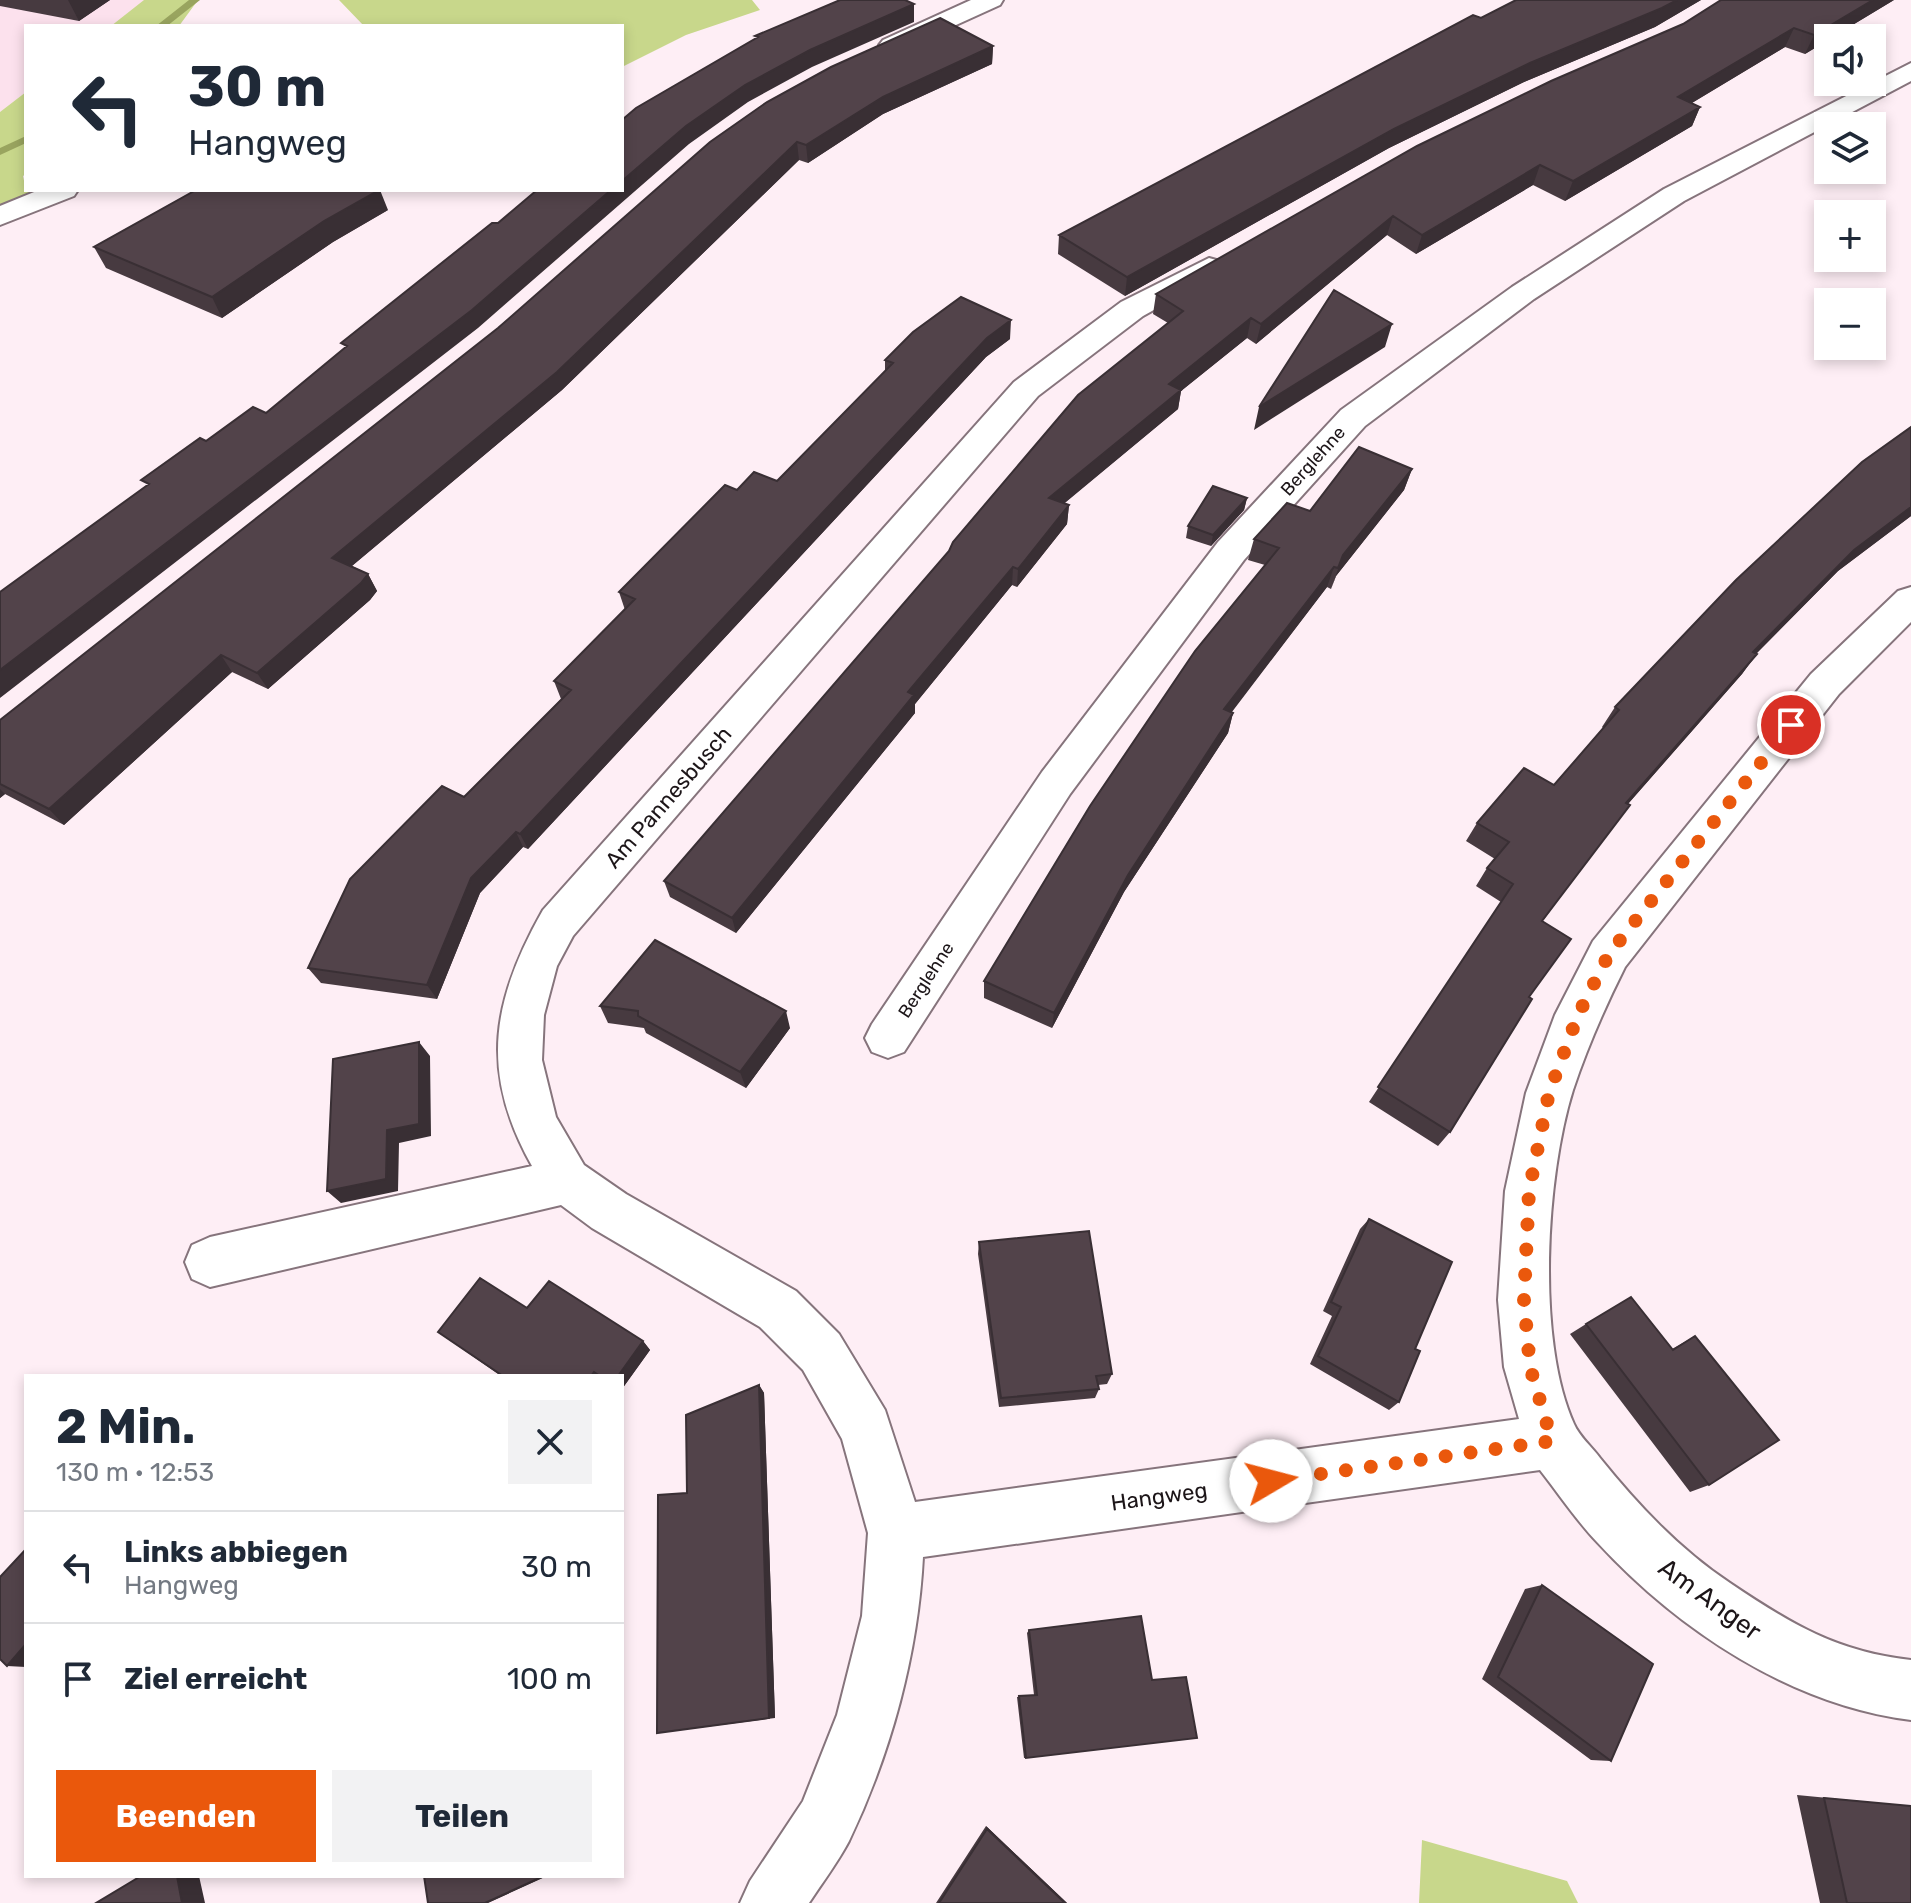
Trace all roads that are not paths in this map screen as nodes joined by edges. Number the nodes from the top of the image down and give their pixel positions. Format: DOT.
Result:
graph roads {
  1 [pos="991,0"];
  2 [pos="865,57"];
  3 [pos="1911,71"];
  4 [pos="59,192"];
  5 [pos="0,216"];
  6 [pos="1242,248"];
  7 [pos="1911,600"];
  8 [pos="888,1038"];
  9 [pos="567,1181"];
  10 [pos="210,1262"];
  11 [pos="1552,1441"];
  12 [pos="896,1533"];
  13 [pos="1911,1690"];
  14 [pos="772,1903"];
  1 -- 2 [label="street"];
  3 -- 8 [label="street, Berglehne"];
  4 -- 5 [label="street"];
  6 -- 9 [label="street, Am Pannesbusch"];
  7 -- 11 [label="street"];
  9 -- 10 [label="street"];
  9 -- 12 [label="street, Am Pannesbusch"];
  11 -- 12 [label="street, Hangweg"];
  11 -- 13 [label="street, Am Anger"];
  12 -- 14 [label="street, Am Pannesbusch"];
}
